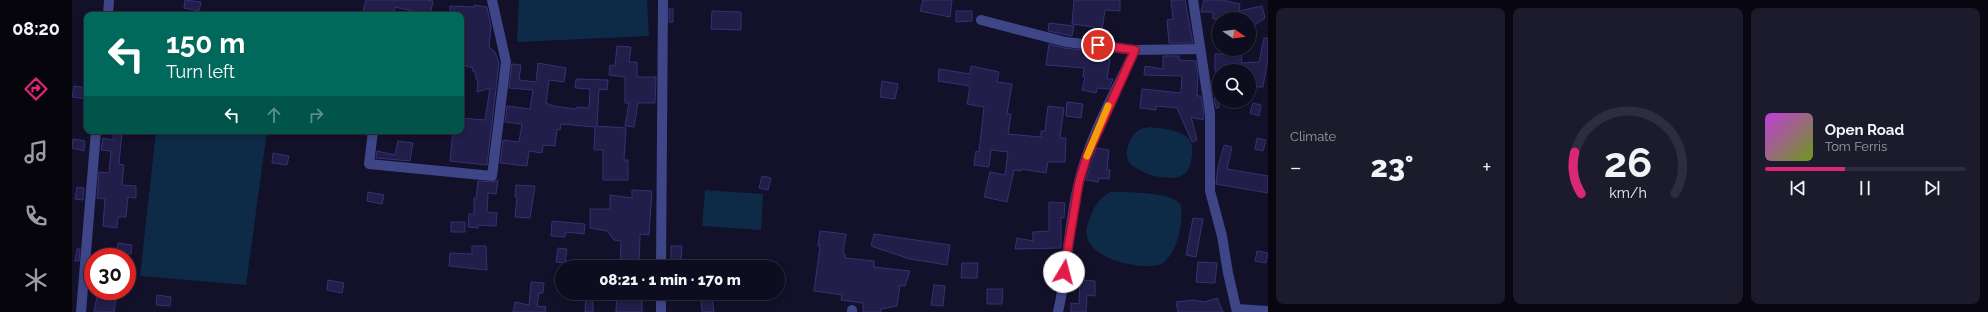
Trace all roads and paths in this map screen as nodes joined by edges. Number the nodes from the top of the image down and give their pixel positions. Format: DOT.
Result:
graph roads {
  1 [pos="109,0"];
  2 [pos="492,0"];
  3 [pos="663,0"];
  4 [pos="1193,0"];
  5 [pos="108,12"];
  6 [pos="981,20"];
  7 [pos="1200,49"];
  8 [pos="1135,50"];
  9 [pos="96,134"];
  10 [pos="374,134"];
  11 [pos="661,260"];
  12 [pos="661,300"];
  13 [pos="1237,310"];
  14 [pos="1268,311"];
  15 [pos="81,312"];
  16 [pos="661,312"];
  17 [pos="1058,312"];
  1 -- 5 [label="street"];
  2 -- 10 [label="street"];
  3 -- 11 [label="street"];
  4 -- 7 [label="street"];
  6 -- 8 [label="street"];
  7 -- 8 [label="street"];
  7 -- 13 [label="street"];
  8 -- 17 [label="street"];
  9 -- 15 [label="street"];
  12 -- 16 [label="street"];
  13 -- 14 [label="street"];
}
